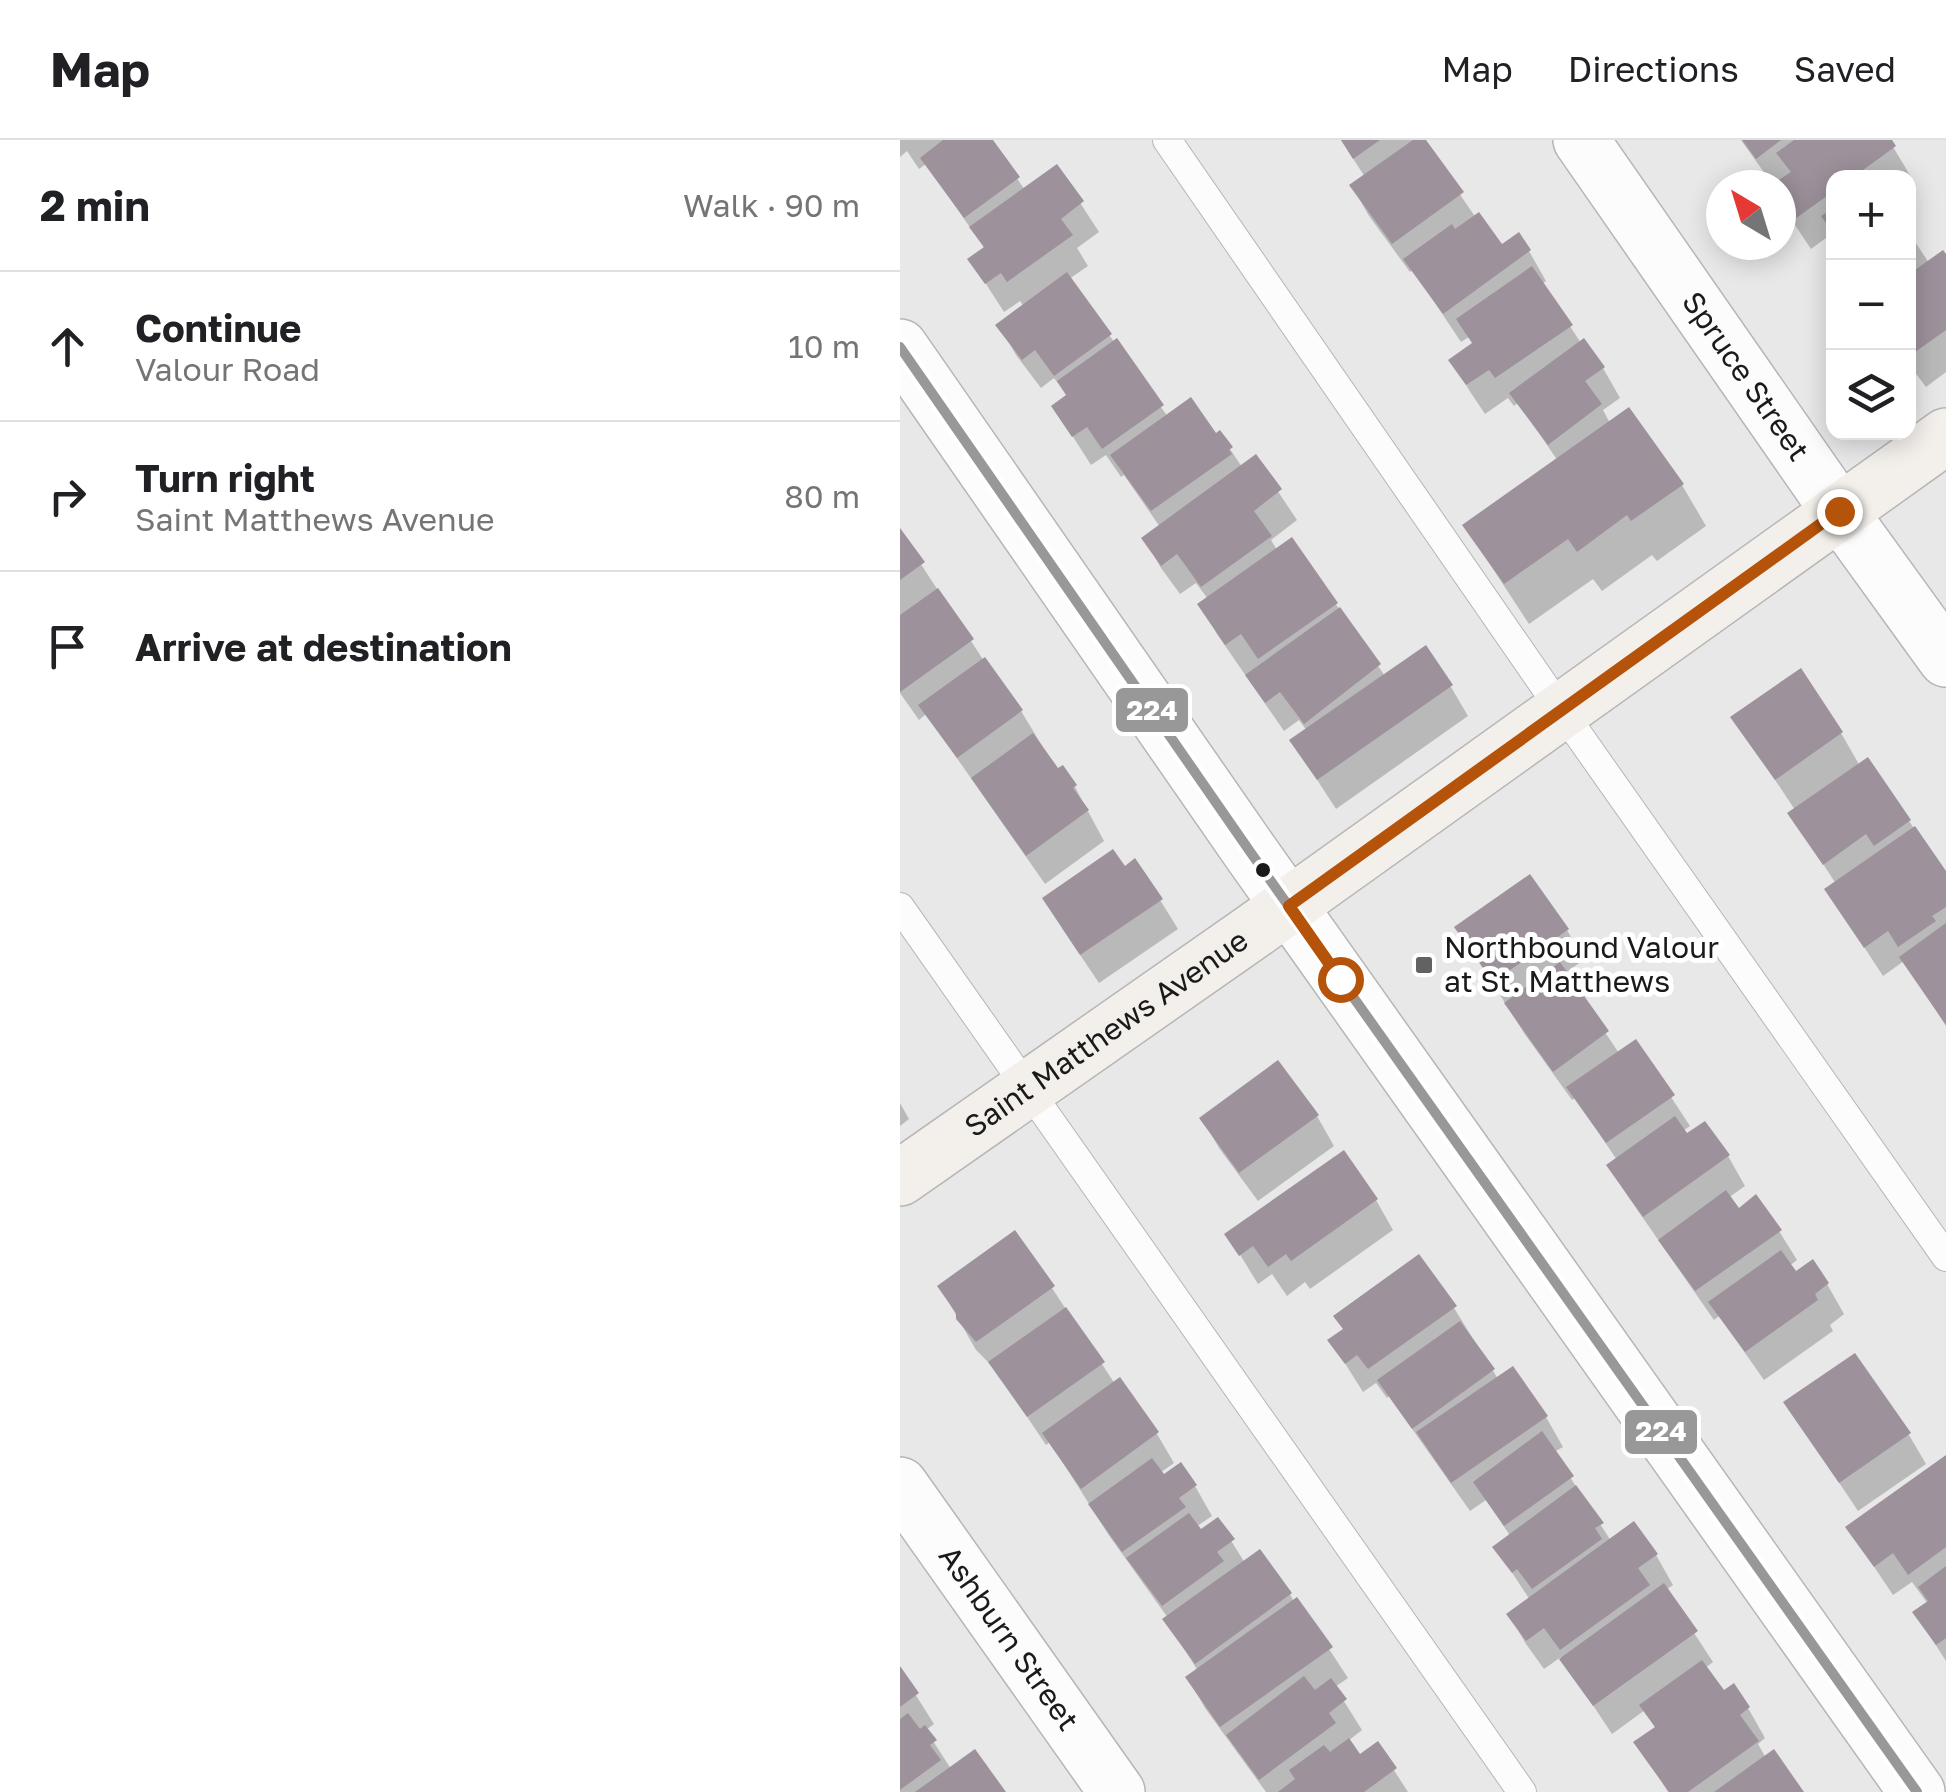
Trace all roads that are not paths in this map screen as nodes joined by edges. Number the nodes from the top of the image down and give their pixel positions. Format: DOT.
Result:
graph roads {
  1 [pos="1167,140"];
  2 [pos="1581,140"];
  3 [pos="900,348"];
  4 [pos="1946,436"];
  5 [pos="1839,511"];
  6 [pos="1946,659"];
  7 [pos="1560,710"];
  8 [pos="900,906"];
  9 [pos="1289,906"];
  10 [pos="1027,1088"];
  11 [pos="900,1178"];
  12 [pos="1946,1257"];
  13 [pos="900,1485"];
  14 [pos="1117,1792"];
  15 [pos="1522,1792"];
  16 [pos="1917,1792"];
  1 -- 7 [label="lane"];
  2 -- 5 [label="street, Spruce Street"];
  3 -- 9 [label="street"];
  4 -- 5 [label="street, Saint Matthews Avenue"];
  5 -- 6 [label="street, Spruce Street"];
  5 -- 7 [label="street, Saint Matthews Avenue"];
  7 -- 9 [label="street, Saint Matthews Avenue"];
  7 -- 12 [label="lane"];
  8 -- 10 [label="lane"];
  9 -- 10 [label="street, Saint Matthews Avenue"];
  9 -- 16 [label="street"];
  10 -- 11 [label="street, Saint Matthews Avenue"];
  10 -- 15 [label="lane"];
  13 -- 14 [label="street, Ashburn Street"];
}
